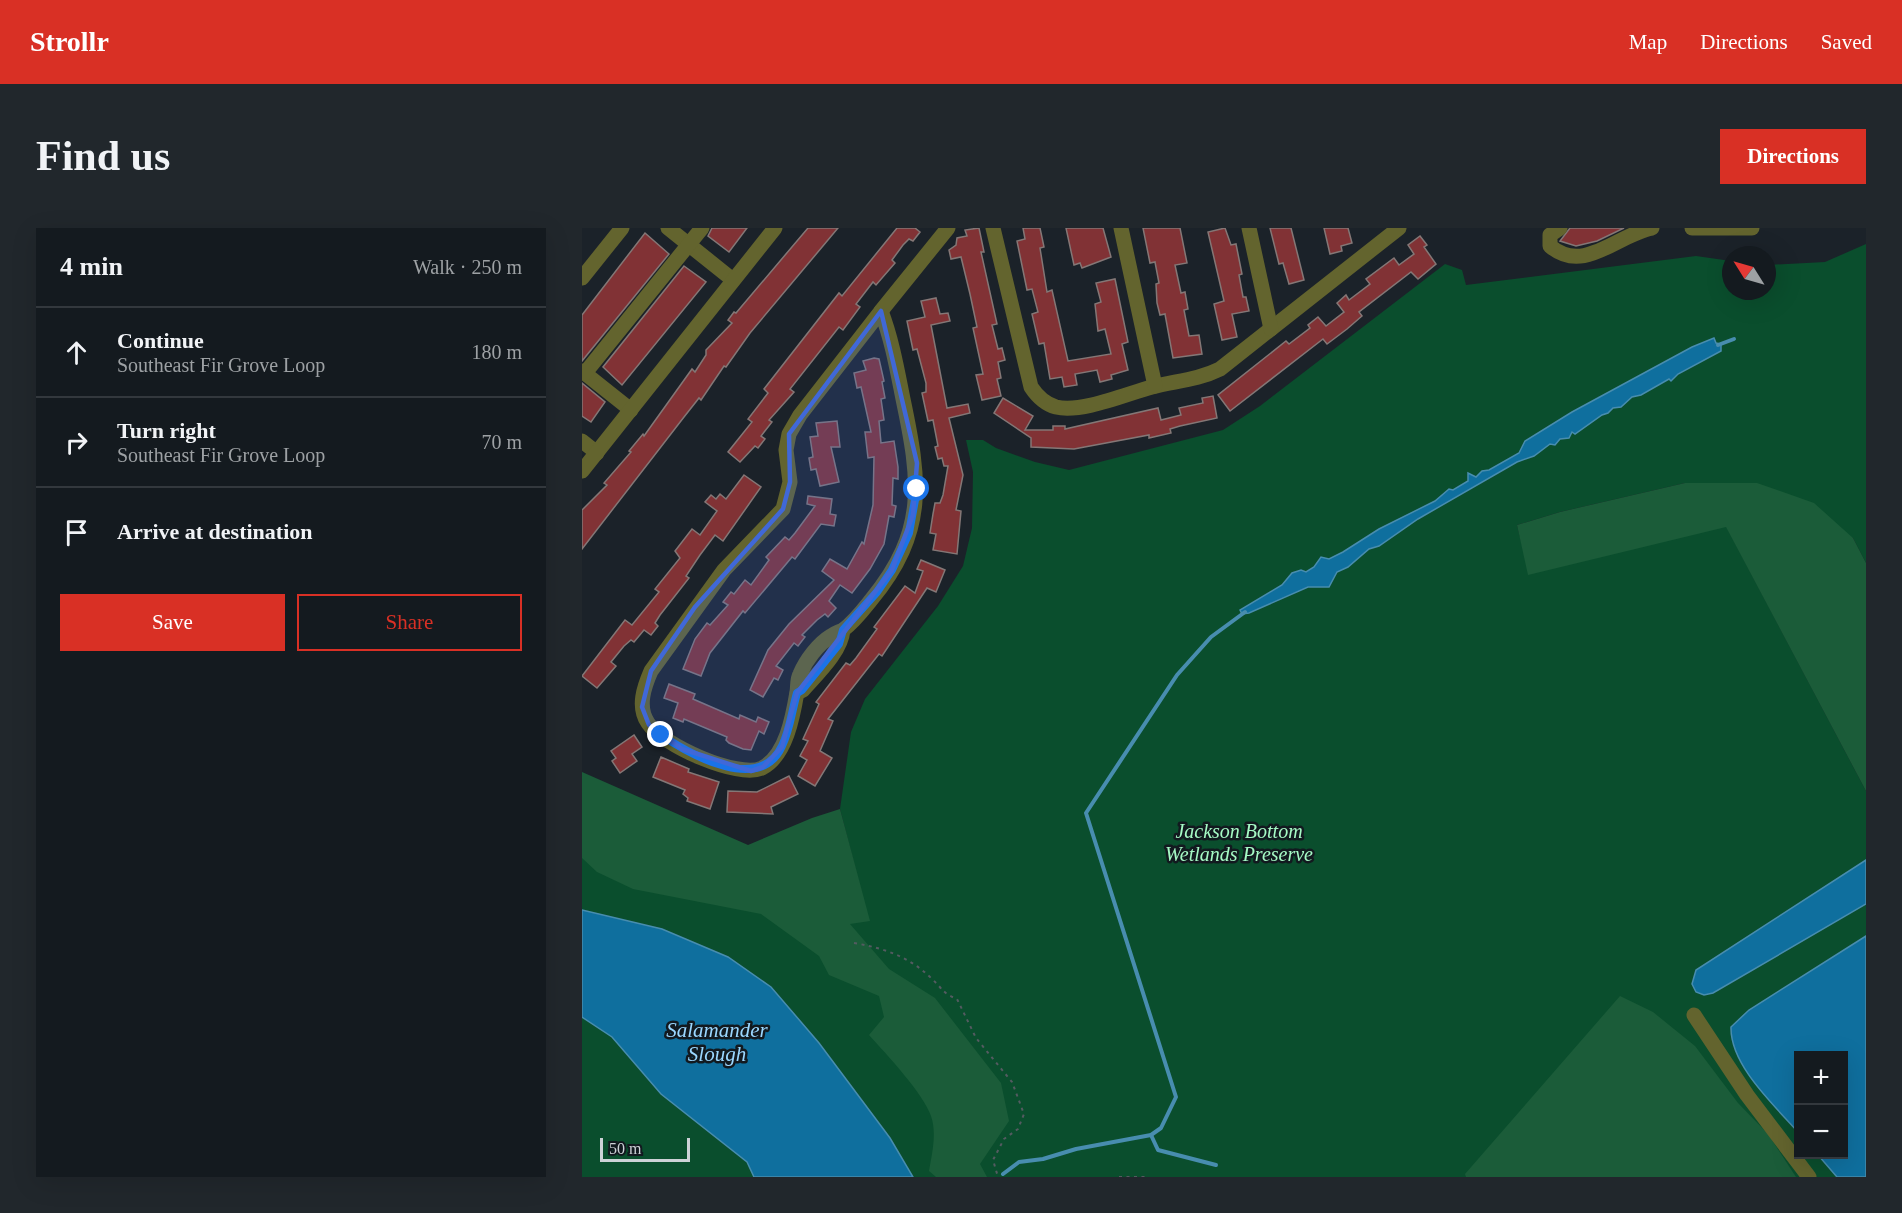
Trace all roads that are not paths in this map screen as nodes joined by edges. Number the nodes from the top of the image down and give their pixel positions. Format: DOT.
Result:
graph roads {
  1 [pos="622,228"];
  2 [pos="668,228"];
  3 [pos="702,228"];
  4 [pos="775,228"];
  5 [pos="948,228"];
  6 [pos="993,228"];
  7 [pos="1121,228"];
  8 [pos="1249,228"];
  9 [pos="1399,228"];
  10 [pos="1560,228"];
  11 [pos="1652,228"];
  12 [pos="1692,228"];
  13 [pos="1752,228"];
  14 [pos="1377,235"];
  15 [pos="688,244"];
  16 [pos="582,278"];
  17 [pos="734,280"];
  18 [pos="881,311"];
  19 [pos="1271,329"];
  20 [pos="583,372"];
  21 [pos="1155,387"];
  22 [pos="631,410"];
  23 [pos="582,441"];
  24 [pos="597,453"];
  25 [pos="582,471"];
  26 [pos="1694,1015"];
  27 [pos="1809,1177"];
  1 -- 16 [label="street"];
  2 -- 15 [label="street"];
  3 -- 15 [label="street"];
  4 -- 17 [label="street"];
  5 -- 18 [label="street"];
  6 -- 21 [label="street"];
  7 -- 21 [label="street"];
  8 -- 19 [label="street"];
  9 -- 14 [label="street"];
  10 -- 11 [label="street"];
  12 -- 13 [label="street"];
  14 -- 19 [label="street"];
  15 -- 17 [label="street"];
  15 -- 20 [label="street"];
  17 -- 22 [label="street"];
  18 -- 18 [label="street"];
  19 -- 21 [label="street"];
  20 -- 22 [label="street"];
  22 -- 24 [label="street"];
  23 -- 24 [label="street"];
  24 -- 25 [label="street"];
  26 -- 27 [label="street"];
}
